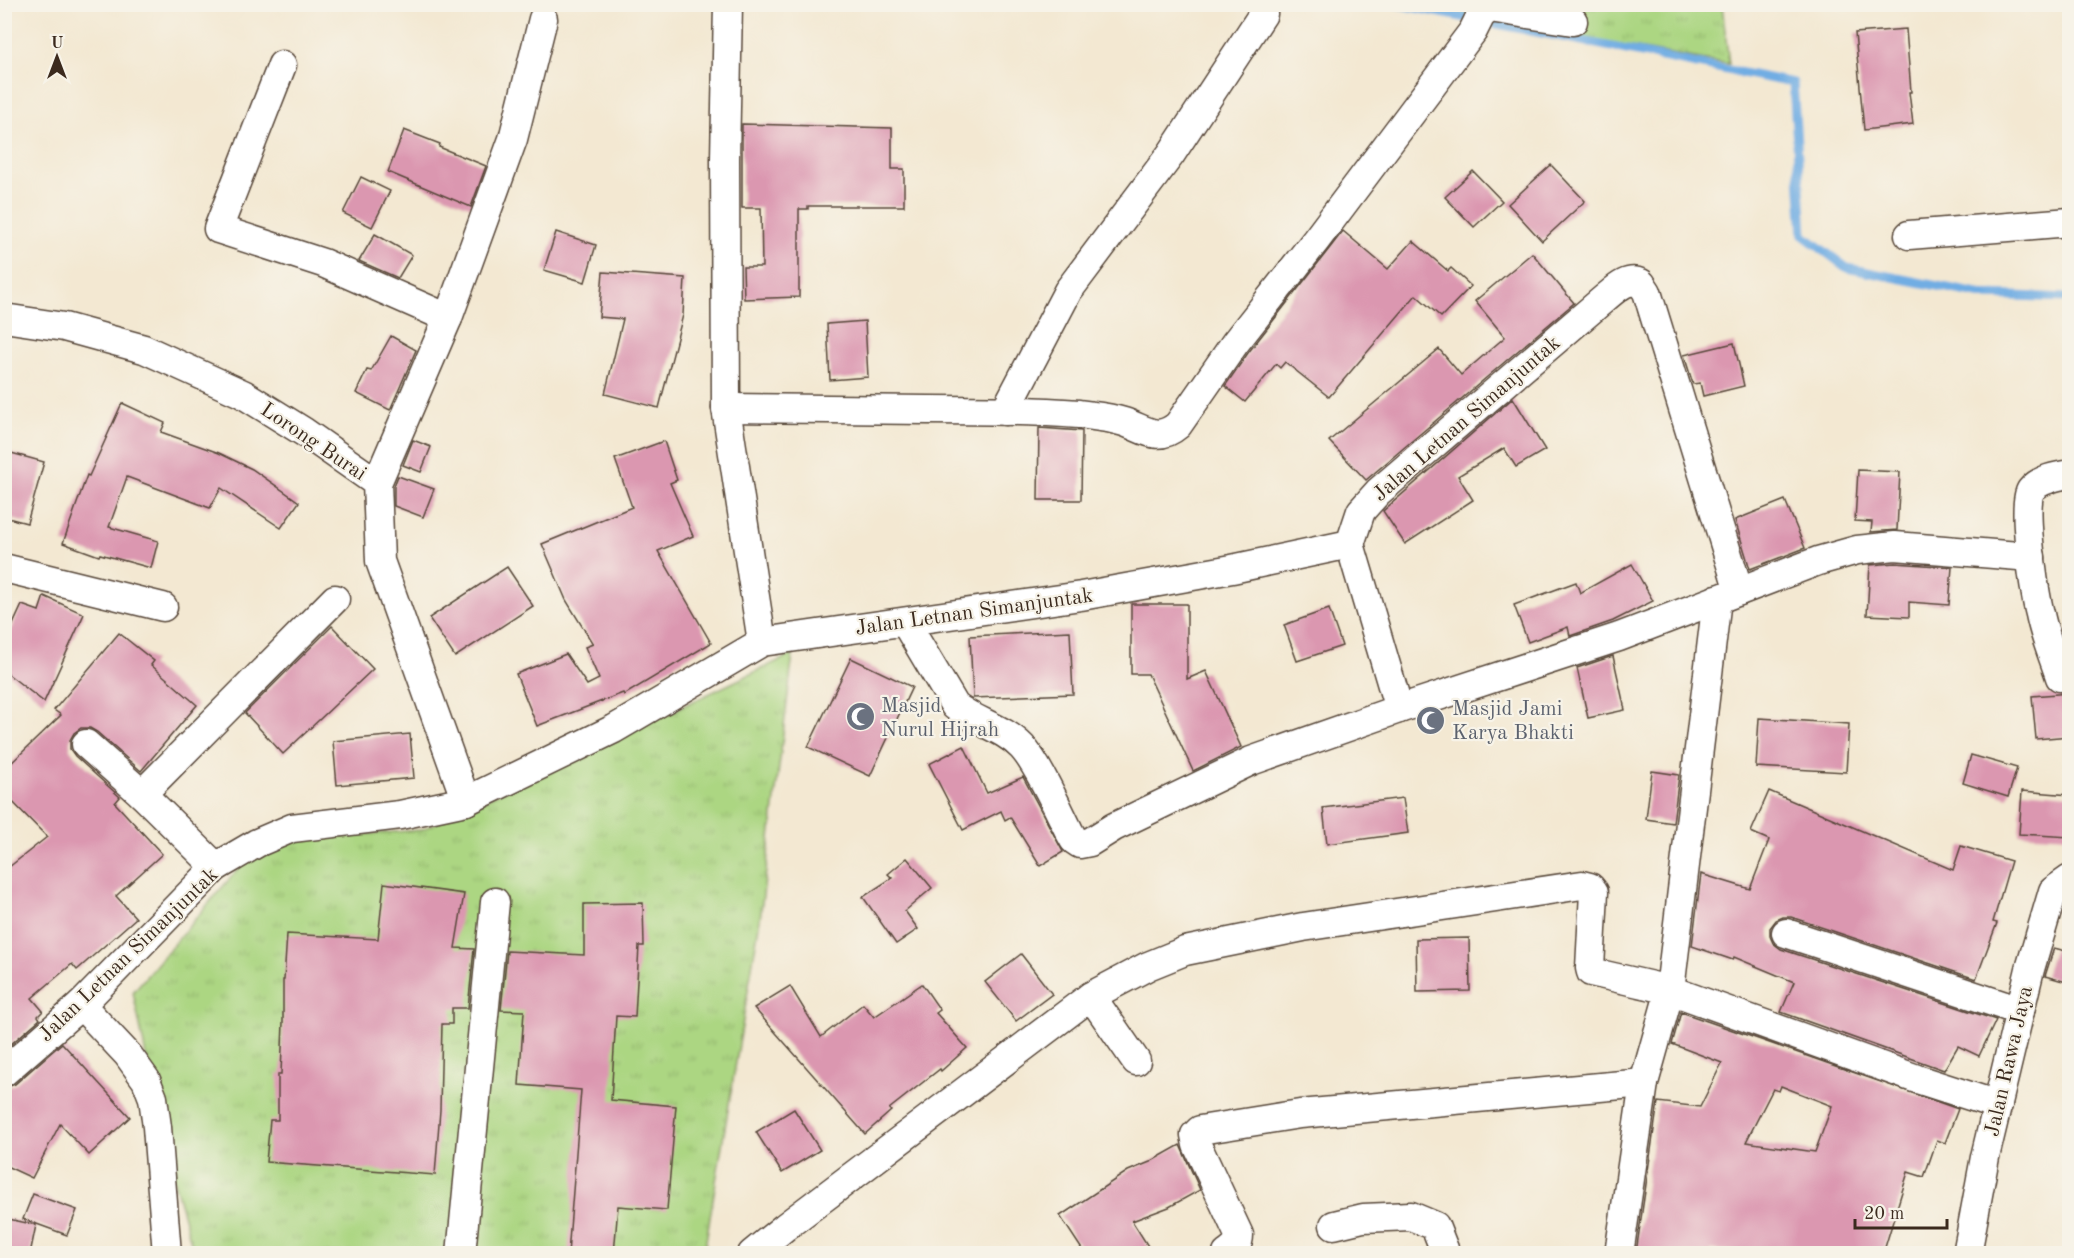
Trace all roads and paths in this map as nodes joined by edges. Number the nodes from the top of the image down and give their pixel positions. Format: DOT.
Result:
graph roads {
  1 [pos="728,4"];
  2 [pos="1263,14"];
  3 [pos="543,19"];
  4 [pos="1573,21"];
  5 [pos="282,65"];
  6 [pos="2070,222"];
  7 [pos="1909,236"];
  8 [pos="4,318"];
  9 [pos="448,318"];
  10 [pos="726,408"];
  11 [pos="1005,411"];
  12 [pos="2070,474"];
  13 [pos="377,483"];
  14 [pos="1350,544"];
  15 [pos="2031,557"];
  16 [pos="4,568"];
  17 [pos="1728,595"];
  18 [pos="335,599"];
  19 [pos="163,607"];
  20 [pos="905,622"];
  21 [pos="762,642"];
  22 [pos="2060,677"];
  23 [pos="1399,709"];
  24 [pos="86,744"];
  25 [pos="142,794"];
  26 [pos="466,801"];
  27 [pos="216,867"];
  28 [pos="2070,879"];
  29 [pos="495,902"];
  30 [pos="1786,933"];
  31 [pos="1670,990"];
  32 [pos="1091,996"];
  33 [pos="81,1005"];
  34 [pos="2020,1011"];
  35 [pos="1136,1061"];
  36 [pos="4,1072"];
  37 [pos="1644,1083"];
  38 [pos="1998,1105"];
  39 [pos="1334,1225"];
  40 [pos="167,1254"];
  41 [pos="461,1254"];
  42 [pos="752,1254"];
  43 [pos="1227,1254"];
  44 [pos="1446,1254"];
  45 [pos="1619,1254"];
  46 [pos="1967,1254"];
  1 -- 10 [label="street"];
  2 -- 11 [label="street"];
  3 -- 9 [label="street"];
  4 -- 11 [label="street"];
  5 -- 9 [label="street"];
  6 -- 7 [label="street"];
  8 -- 13 [label="street, Lorong Burai"];
  9 -- 13 [label="street"];
  10 -- 11 [label="street"];
  10 -- 21 [label="street"];
  12 -- 15 [label="street"];
  13 -- 26 [label="street, Lorong Burai"];
  14 -- 17 [label="street, Jalan Letnan Simanjuntak"];
  14 -- 20 [label="street, Jalan Letnan Simanjuntak"];
  14 -- 23 [label="street"];
  15 -- 17 [label="street"];
  15 -- 22 [label="street"];
  16 -- 19 [label="street"];
  17 -- 23 [label="street"];
  17 -- 31 [label="street"];
  18 -- 25 [label="street"];
  20 -- 21 [label="street, Jalan Letnan Simanjuntak"];
  20 -- 23 [label="street"];
  21 -- 26 [label="street, Jalan Letnan Simanjuntak"];
  24 -- 25 [label="street"];
  25 -- 27 [label="street"];
  26 -- 27 [label="street, Jalan Letnan Simanjuntak"];
  27 -- 33 [label="street, Jalan Letnan Simanjuntak"];
  28 -- 34 [label="street, Jalan Rawa Jaya"];
  29 -- 41 [label="street"];
  30 -- 34 [label="street"];
  31 -- 32 [label="street"];
  31 -- 37 [label="street"];
  31 -- 38 [label="street"];
  32 -- 35 [label="street"];
  32 -- 42 [label="street"];
  33 -- 36 [label="street, Jalan Letnan Simanjuntak"];
  33 -- 40 [label="street"];
  34 -- 38 [label="street, Jalan Rawa Jaya"];
  37 -- 43 [label="street"];
  37 -- 45 [label="street"];
  38 -- 46 [label="street, Jalan Rawa Jaya"];
  39 -- 44 [label="street"];
}
